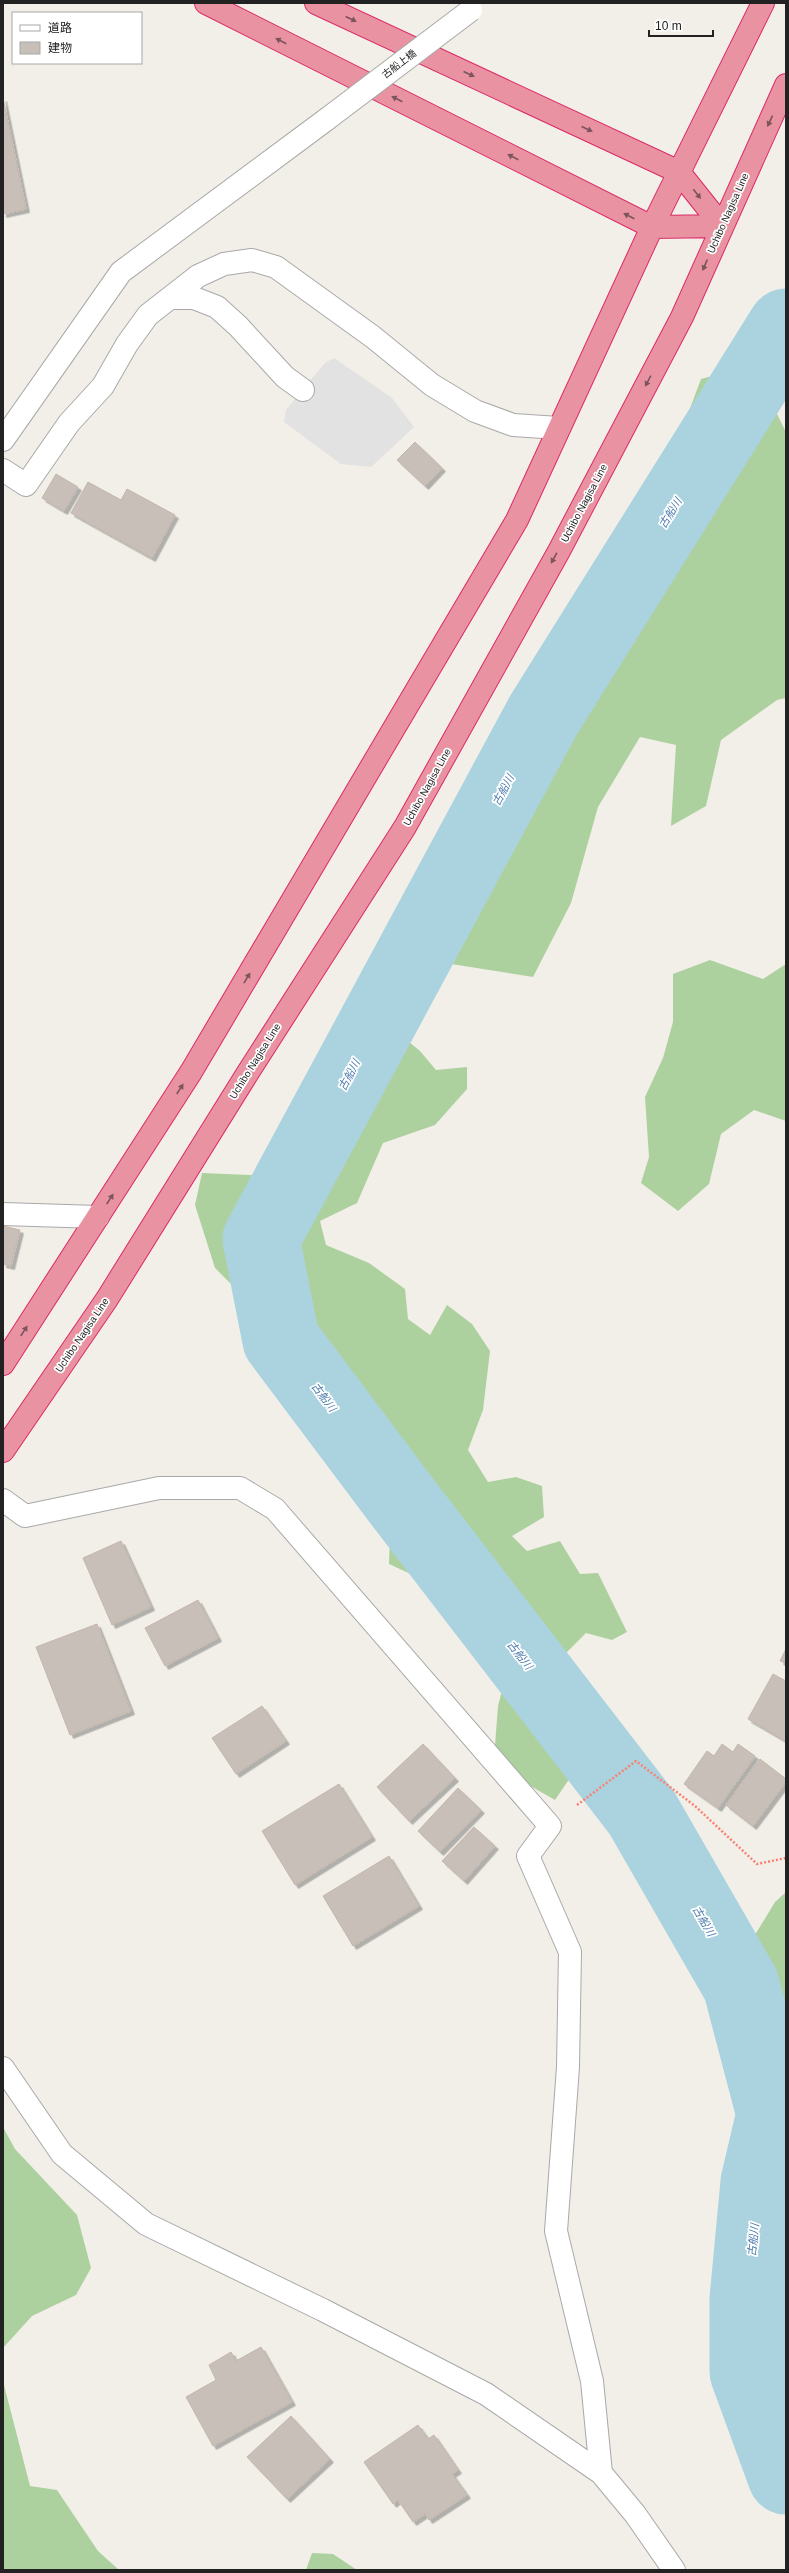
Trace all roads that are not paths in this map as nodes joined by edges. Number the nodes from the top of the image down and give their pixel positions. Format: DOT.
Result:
graph roads {
  1 [pos="206,3"];
  2 [pos="316,3"];
  3 [pos="763,3"];
  4 [pos="475,7"];
  5 [pos="786,85"];
  6 [pos="679,172"];
  7 [pos="722,226"];
  8 [pos="652,227"];
  9 [pos="172,298"];
  10 [pos="302,390"];
  11 [pos="559,428"];
  12 [pos="3,440"];
  13 [pos="3,470"];
  14 [pos="3,1214"];
  15 [pos="98,1217"];
  16 [pos="3,1364"];
  17 [pos="3,1450"];
  18 [pos="3,1500"];
  19 [pos="3,2068"];
  20 [pos="601,2474"];
  21 [pos="674,2570"];
  8 -- 1 [label="highway, one-way"];
  2 -- 6 [label="highway, one-way"];
  3 -- 6 [label="highway"];
  4 -- 12 [label="street, 古船上橋, bridge"];
  5 -- 7 [label="highway, Uchibo Nagisa Line, one-way"];
  6 -- 7 [label="highway, one-way"];
  6 -- 8 [label="highway"];
  7 -- 8 [label="highway"];
  7 -- 17 [label="highway, Uchibo Nagisa Line, one-way"];
  8 -- 11 [label="highway"];
  9 -- 10 [label="street"];
  9 -- 11 [label="street"];
  9 -- 13 [label="street"];
  15 -- 11 [label="highway, one-way"];
  14 -- 15 [label="street"];
  16 -- 15 [label="highway, one-way"];
  18 -- 20 [label="street"];
  19 -- 20 [label="street"];
  20 -- 21 [label="street"];
}
